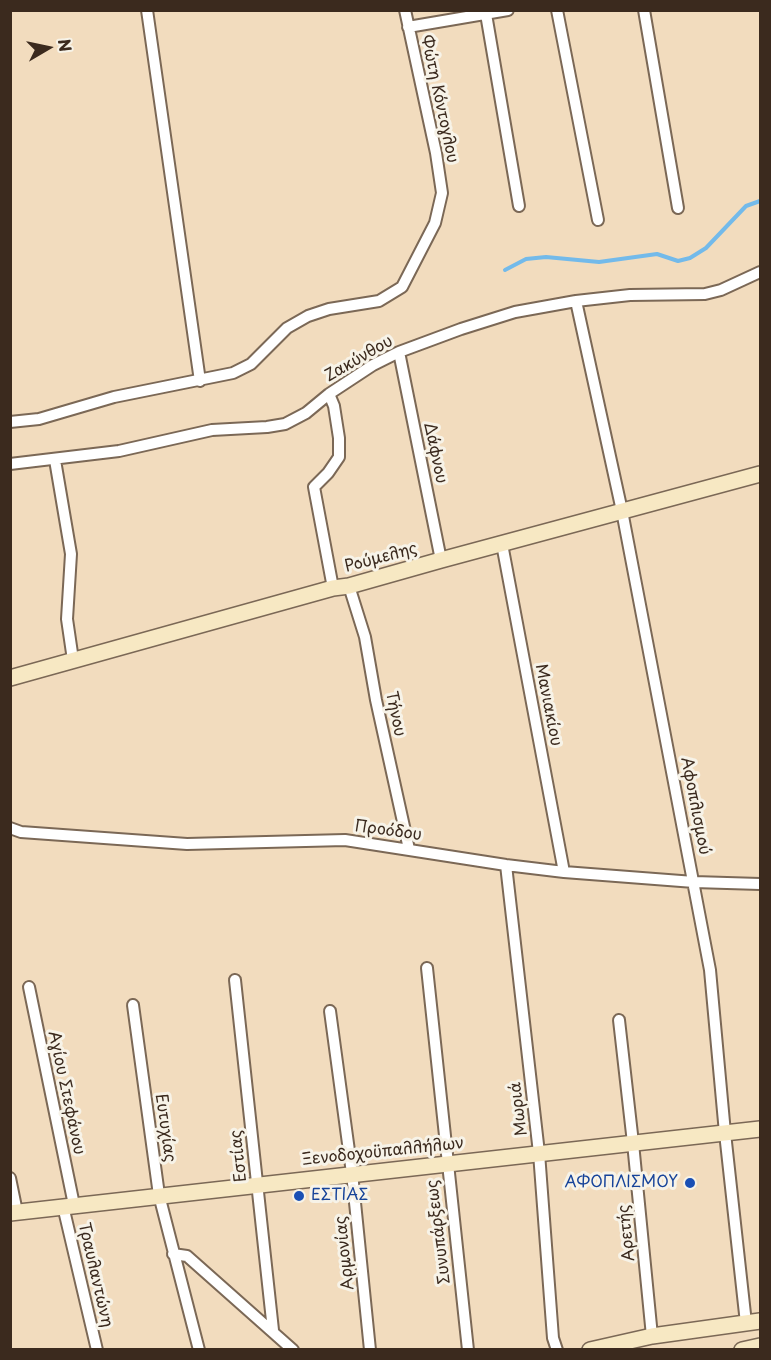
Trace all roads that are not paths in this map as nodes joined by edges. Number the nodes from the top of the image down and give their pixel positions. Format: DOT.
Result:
graph roads {
  1 [pos="147,10"];
  2 [pos="405,10"];
  3 [pos="508,10"];
  4 [pos="557,10"];
  5 [pos="644,10"];
  6 [pos="486,14"];
  7 [pos="408,27"];
  8 [pos="519,206"];
  9 [pos="678,208"];
  10 [pos="598,220"];
  11 [pos="760,272"];
  12 [pos="576,301"];
  13 [pos="399,352"];
  14 [pos="200,381"];
  15 [pos="328,394"];
  16 [pos="10,422"];
  17 [pos="55,460"];
  18 [pos="10,464"];
  19 [pos="760,474"];
  20 [pos="622,511"];
  21 [pos="502,544"];
  22 [pos="441,560"];
  23 [pos="349,586"];
  24 [pos="333,588"];
  25 [pos="73,660"];
  26 [pos="10,678"];
  27 [pos="10,828"];
  28 [pos="409,849"];
  29 [pos="506,865"];
  30 [pos="564,872"];
  31 [pos="694,882"];
  32 [pos="760,884"];
  33 [pos="427,968"];
  34 [pos="236,980"];
  35 [pos="29,987"];
  36 [pos="133,1005"];
  37 [pos="330,1011"];
  38 [pos="619,1020"];
  39 [pos="760,1129"];
  40 [pos="725,1133"];
  41 [pos="633,1143"];
  42 [pos="539,1153"];
  43 [pos="447,1163"];
  44 [pos="352,1173"];
  45 [pos="10,1178"];
  46 [pos="257,1184"];
  47 [pos="159,1196"];
  48 [pos="68,1206"];
  49 [pos="14,1212"];
  50 [pos="173,1254"];
  51 [pos="753,1322"];
  52 [pos="273,1330"];
  53 [pos="652,1336"];
  54 [pos="760,1346"];
  55 [pos="97,1350"];
  56 [pos="199,1350"];
  57 [pos="293,1350"];
  58 [pos="370,1350"];
  59 [pos="468,1350"];
  60 [pos="557,1350"];
  61 [pos="590,1350"];
  62 [pos="742,1350"];
  1 -- 14 [label="street"];
  2 -- 7 [label="street, Φώτη Κόντογλου"];
  3 -- 6 [label="street"];
  4 -- 10 [label="street"];
  5 -- 9 [label="street"];
  6 -- 7 [label="street"];
  6 -- 8 [label="street"];
  7 -- 14 [label="street, Φώτη Κόντογλου"];
  11 -- 12 [label="street, Ζακύνθου"];
  12 -- 13 [label="street, Ζακύνθου"];
  12 -- 20 [label="street, Αφοπλισμού"];
  13 -- 15 [label="street, Ζακύνθου"];
  13 -- 22 [label="street, Δάφνου"];
  14 -- 16 [label="street"];
  15 -- 17 [label="street, Ζακύνθου"];
  15 -- 24 [label="street"];
  17 -- 18 [label="street, Ζακύνθου"];
  17 -- 25 [label="street"];
  19 -- 20 [label="street, Ρούμελης"];
  20 -- 21 [label="street, Ρούμελης"];
  20 -- 31 [label="street, Αφοπλισμού"];
  21 -- 22 [label="street, Ρούμελης"];
  21 -- 30 [label="street, Μανιακίου"];
  22 -- 23 [label="street, Ρούμελης"];
  23 -- 24 [label="street, Ρούμελης"];
  23 -- 28 [label="street, Τήνου"];
  24 -- 25 [label="street, Ρούμελης"];
  25 -- 26 [label="street, Ρούμελης"];
  27 -- 28 [label="street, Προόδου"];
  28 -- 29 [label="street, Προόδου"];
  29 -- 30 [label="street, Προόδου"];
  29 -- 42 [label="street, Μωριά"];
  30 -- 31 [label="street, Προόδου"];
  31 -- 32 [label="street, Προόδου"];
  31 -- 40 [label="street, Αφοπλισμού"];
  33 -- 43 [label="street, Συνυπάρξεως"];
  34 -- 46 [label="street, Εστίας"];
  35 -- 48 [label="street, Αγίου Στεφάνου"];
  36 -- 47 [label="street, Ευτυχίας"];
  37 -- 44 [label="street, Αρμονίας"];
  38 -- 41 [label="street, Αρετής"];
  39 -- 40 [label="street, Ξενοδοχοϋπαλλήλων"];
  40 -- 41 [label="street, Ξενοδοχοϋπαλλήλων"];
  40 -- 51 [label="street, Αφοπλισμού"];
  41 -- 42 [label="street, Ξενοδοχοϋπαλλήλων"];
  41 -- 53 [label="street, Αρετής"];
  42 -- 43 [label="street, Ξενοδοχοϋπαλλήλων"];
  42 -- 60 [label="street, Μωριά"];
  43 -- 44 [label="street, Ξενοδοχοϋπαλλήλων"];
  43 -- 59 [label="street, Συνυπάρξεως"];
  44 -- 46 [label="street, Ξενοδοχοϋπαλλήλων"];
  44 -- 58 [label="street, Αρμονίας"];
  45 -- 49 [label="street"];
  46 -- 47 [label="street, Ξενοδοχοϋπαλλήλων"];
  46 -- 52 [label="street, Εστίας"];
  47 -- 48 [label="street, Ξενοδοχοϋπαλλήλων"];
  47 -- 50 [label="street, Ευτυχίας"];
  48 -- 49 [label="street, Ξενοδοχοϋπαλλήλων"];
  48 -- 55 [label="street, Τραυλαντώνη"];
  50 -- 52 [label="street"];
  50 -- 56 [label="street, Ευτυχίας"];
  51 -- 53 [label="street"];
  52 -- 57 [label="street"];
  53 -- 61 [label="street"];
  54 -- 62 [label="street"];
}
